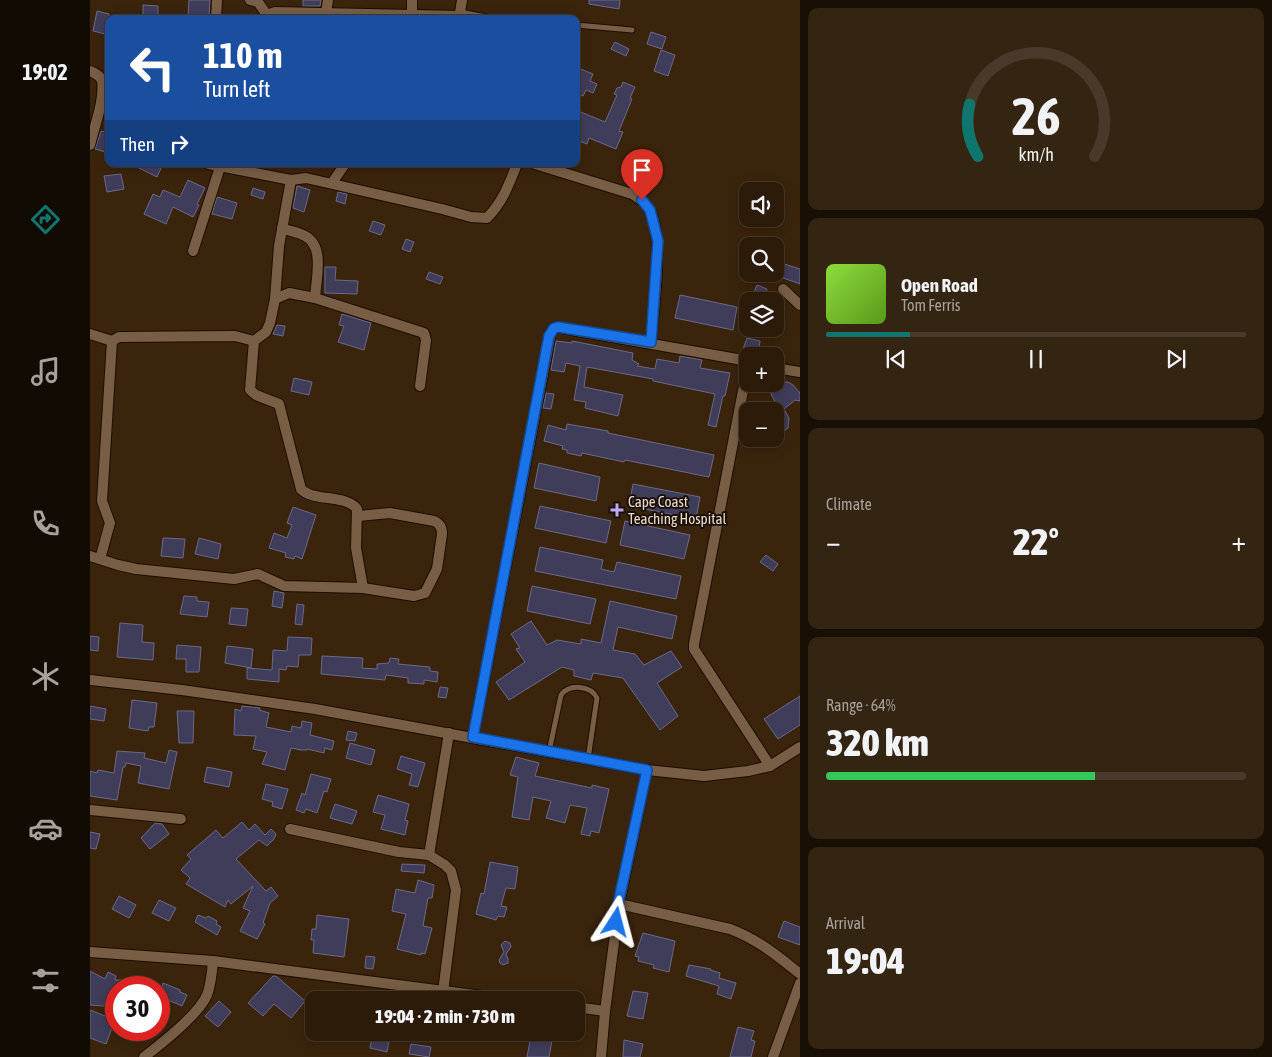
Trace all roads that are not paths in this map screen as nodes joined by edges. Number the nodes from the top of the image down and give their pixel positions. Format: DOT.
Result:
graph roads {
  1 [pos="217,0"];
  2 [pos="250,0"];
  3 [pos="328,0"];
  4 [pos="412,0"];
  5 [pos="462,0"];
  6 [pos="216,15"];
  7 [pos="265,15"];
  8 [pos="269,15"];
  9 [pos="313,15"];
  10 [pos="326,15"];
  11 [pos="412,15"];
  12 [pos="459,15"];
  13 [pos="580,25"];
  14 [pos="632,30"];
  15 [pos="90,71"];
  16 [pos="90,145"];
  17 [pos="219,167"];
  18 [pos="229,167"];
  19 [pos="343,167"];
  20 [pos="516,167"];
  21 [pos="545,167"];
  22 [pos="291,180"];
  23 [pos="332,183"];
  24 [pos="282,228"];
  25 [pos="193,251"];
  26 [pos="783,289"];
  27 [pos="315,298"];
  28 [pos="275,299"];
  29 [pos="800,305"];
  30 [pos="90,334"];
  31 [pos="112,341"];
  32 [pos="254,341"];
  33 [pos="651,342"];
  34 [pos="739,360"];
  35 [pos="784,369"];
  36 [pos="800,372"];
  37 [pos="420,386"];
  38 [pos="743,392"];
  39 [pos="358,516"];
  40 [pos="90,556"];
  41 [pos="100,559"];
  42 [pos="363,588"];
  43 [pos="90,680"];
  44 [pos="448,733"];
  45 [pos="473,737"];
  46 [pos="799,749"];
  47 [pos="549,752"];
  48 [pos="588,759"];
  49 [pos="770,766"];
  50 [pos="647,770"];
  51 [pos="90,810"];
  52 [pos="182,819"];
  53 [pos="290,829"];
  54 [pos="430,855"];
  55 [pos="618,904"];
  56 [pos="90,952"];
  57 [pos="213,961"];
  58 [pos="800,974"];
  59 [pos="800,982"];
  60 [pos="437,991"];
  61 [pos="444,991"];
  62 [pos="585,1008"];
  63 [pos="605,1011"];
  64 [pos="144,1057"];
  65 [pos="601,1057"];
  66 [pos="773,1057"];
  1 -- 6 [label="street"];
  2 -- 7 [label="street"];
  3 -- 10 [label="street"];
  4 -- 11 [label="street"];
  5 -- 12 [label="street"];
  8 -- 9 [label="street"];
  13 -- 14 [label="lane"];
  15 -- 16 [label="street"];
  17 -- 25 [label="street"];
  18 -- 22 [label="street"];
  19 -- 23 [label="street"];
  20 -- 23 [label="street"];
  21 -- 33 [label="street"];
  22 -- 23 [label="street"];
  22 -- 24 [label="street"];
  24 -- 27 [label="street"];
  24 -- 28 [label="street"];
  26 -- 29 [label="street"];
  27 -- 28 [label="street"];
  27 -- 37 [label="street"];
  28 -- 32 [label="street"];
  30 -- 31 [label="street"];
  31 -- 32 [label="street"];
  31 -- 41 [label="street"];
  32 -- 39 [label="street"];
  33 -- 34 [label="street"];
  33 -- 45 [label="street"];
  35 -- 36 [label="street"];
  38 -- 49 [label="street"];
  39 -- 42 [label="street"];
  39 -- 42 [label="street"];
  40 -- 41 [label="street"];
  41 -- 42 [label="street"];
  43 -- 44 [label="street"];
  44 -- 45 [label="street"];
  44 -- 54 [label="street"];
  45 -- 47 [label="street"];
  46 -- 49 [label="street"];
  47 -- 48 [label="street"];
  47 -- 48 [label="lane"];
  48 -- 50 [label="street"];
  49 -- 50 [label="street"];
  50 -- 55 [label="street"];
  51 -- 52 [label="street"];
  53 -- 54 [label="street"];
  54 -- 61 [label="street"];
  55 -- 58 [label="street"];
  55 -- 63 [label="street"];
  56 -- 57 [label="street"];
  57 -- 60 [label="street"];
  57 -- 64 [label="street"];
  59 -- 66 [label="street"];
  62 -- 63 [label="street"];
  63 -- 65 [label="street"];
}
